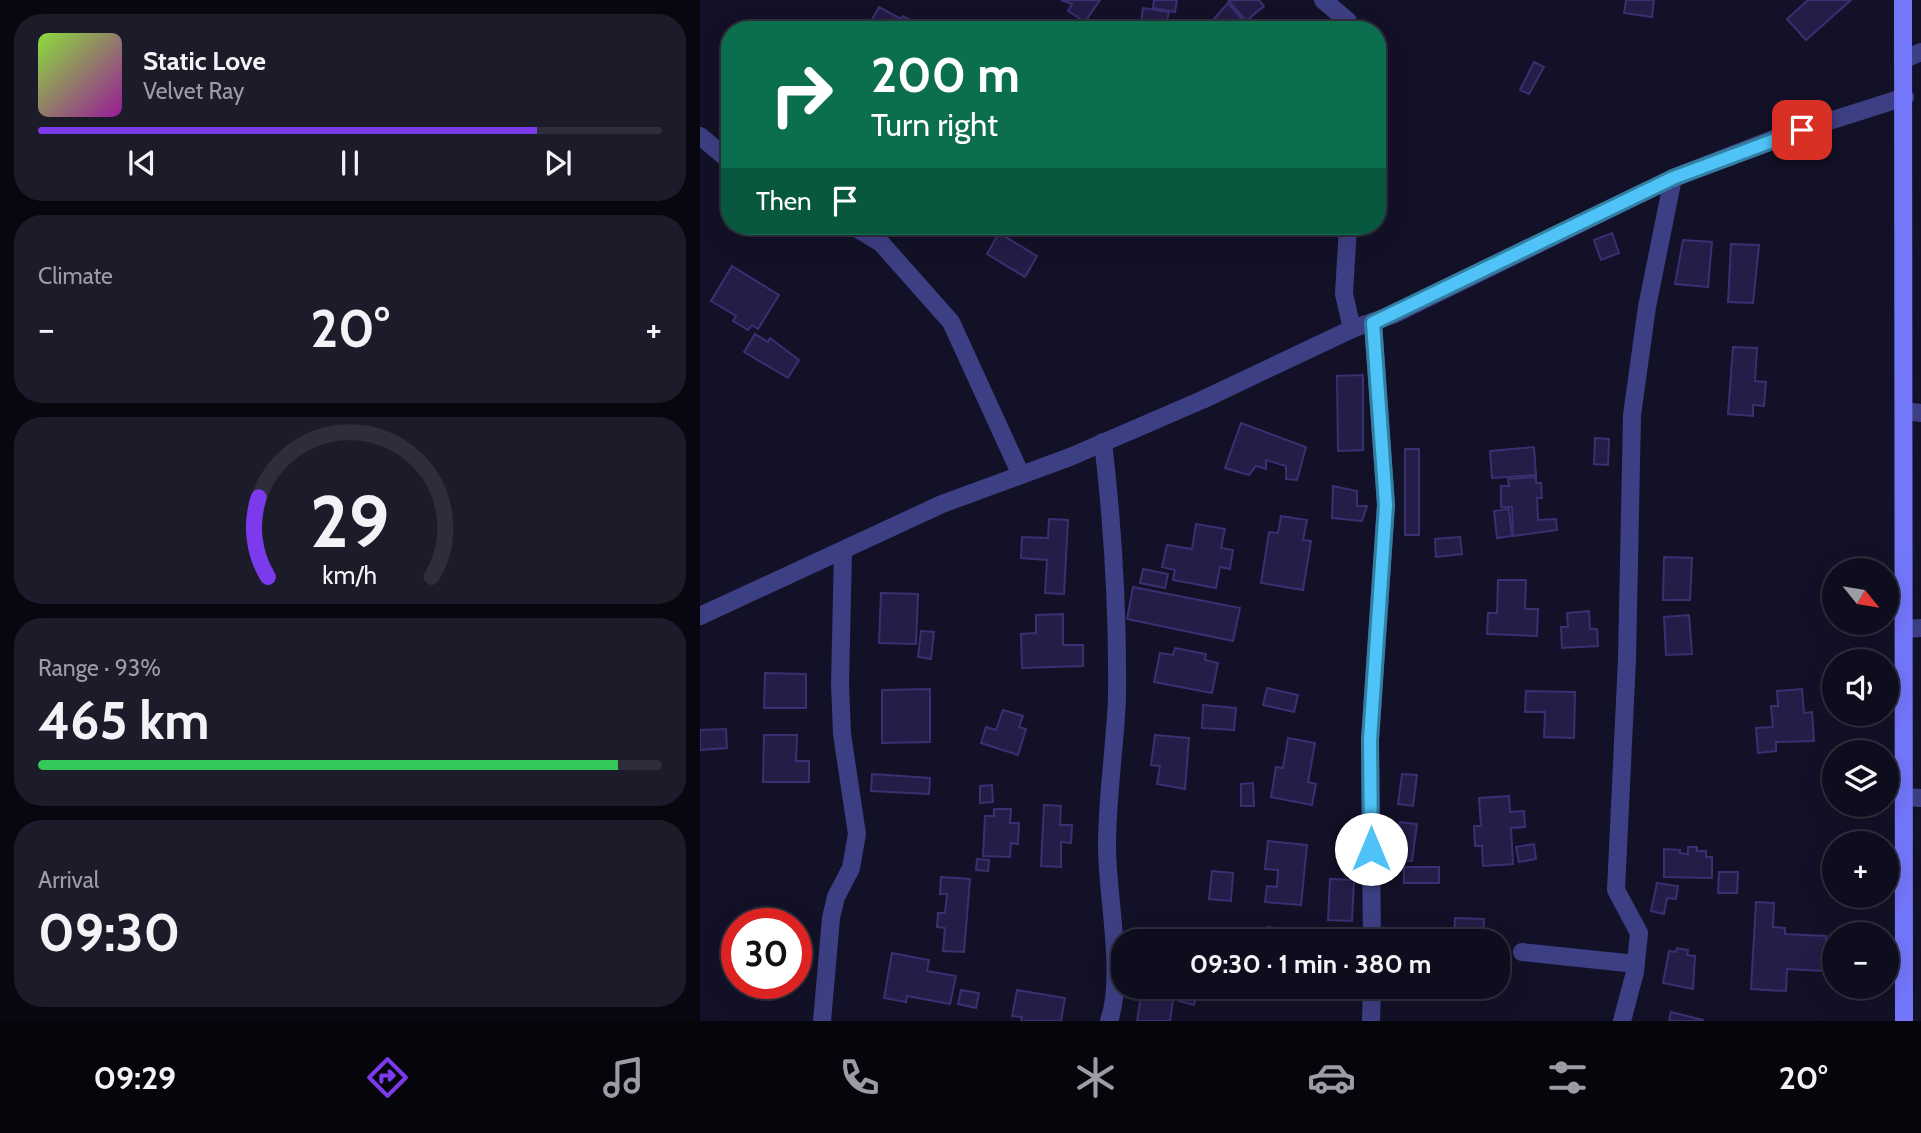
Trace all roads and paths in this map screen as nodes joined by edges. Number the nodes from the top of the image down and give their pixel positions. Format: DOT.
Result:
graph roads {
  1 [pos="1903,0"];
  2 [pos="1332,3"];
  3 [pos="1348,21"];
  4 [pos="1921,52"];
  5 [pos="1903,60"];
  6 [pos="1905,97"];
  7 [pos="700,136"];
  8 [pos="721,154"];
  9 [pos="1673,178"];
  10 [pos="868,235"];
  11 [pos="1347,235"];
  12 [pos="1373,323"];
  13 [pos="1352,329"];
  14 [pos="1913,412"];
  15 [pos="1103,442"];
  16 [pos="1021,475"];
  17 [pos="843,550"];
  18 [pos="700,616"];
  19 [pos="1913,629"];
  20 [pos="1913,798"];
  21 [pos="1372,929"];
  22 [pos="1522,952"];
  23 [pos="1636,964"];
  24 [pos="1372,999"];
  25 [pos="822,1021"];
  26 [pos="1109,1021"];
  27 [pos="1371,1021"];
  28 [pos="1622,1021"];
  29 [pos="1904,1021"];
  1 -- 5 [label="street"];
  2 -- 3 [label="street"];
  4 -- 5 [label="street"];
  5 -- 6 [label="street"];
  6 -- 9 [label="street"];
  6 -- 14 [label="street"];
  7 -- 8 [label="street"];
  9 -- 12 [label="street"];
  9 -- 23 [label="street"];
  10 -- 16 [label="street"];
  11 -- 13 [label="street"];
  12 -- 13 [label="street"];
  12 -- 21 [label="street"];
  13 -- 15 [label="street"];
  14 -- 19 [label="street"];
  15 -- 16 [label="street"];
  15 -- 26 [label="street"];
  16 -- 17 [label="street"];
  17 -- 18 [label="street"];
  17 -- 25 [label="street"];
  19 -- 20 [label="street"];
  20 -- 29 [label="street"];
  22 -- 23 [label="street"];
  23 -- 28 [label="street"];
  24 -- 27 [label="street"];
}
